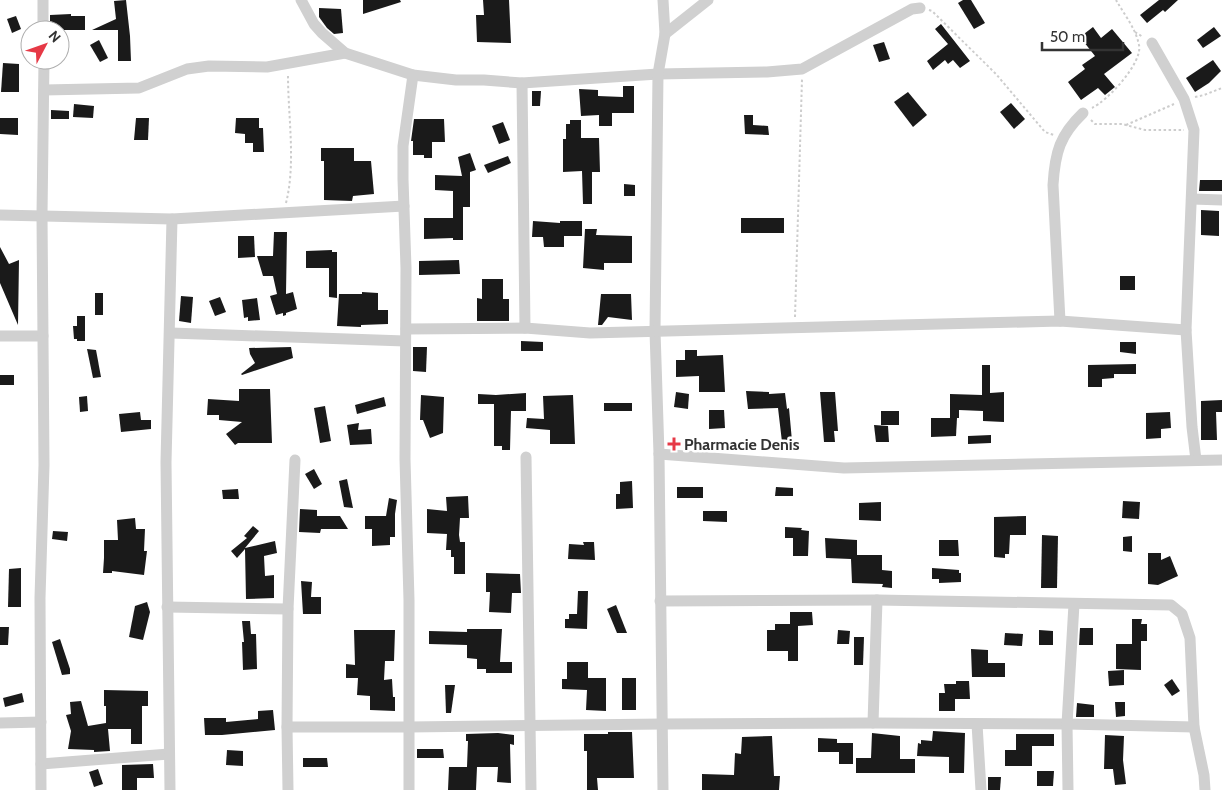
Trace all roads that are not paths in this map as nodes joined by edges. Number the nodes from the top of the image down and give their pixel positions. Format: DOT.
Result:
graph roads {
  1 [pos="43,0"];
  2 [pos="301,0"];
  3 [pos="663,0"];
  4 [pos="708,0"];
  5 [pos="920,8"];
  6 [pos="43,20"];
  7 [pos="665,34"];
  8 [pos="1152,43"];
  9 [pos="345,53"];
  10 [pos="44,70"];
  11 [pos="658,74"];
  12 [pos="413,75"];
  13 [pos="522,83"];
  14 [pos="44,90"];
  15 [pos="1084,112"];
  16 [pos="1192,199"];
  17 [pos="1222,200"];
  18 [pos="404,206"];
  19 [pos="0,215"];
  20 [pos="42,216"];
  21 [pos="172,219"];
  22 [pos="1060,322"];
  23 [pos="406,328"];
  24 [pos="525,328"];
  25 [pos="1186,330"];
  26 [pos="655,331"];
  27 [pos="170,333"];
  28 [pos="0,336"];
  29 [pos="43,336"];
  30 [pos="405,341"];
  31 [pos="659,454"];
  32 [pos="526,457"];
  33 [pos="295,460"];
  34 [pos="1196,460"];
  35 [pos="1222,460"];
  36 [pos="877,600"];
  37 [pos="660,601"];
  38 [pos="1074,604"];
  39 [pos="167,607"];
  40 [pos="288,610"];
  41 [pos="41,722"];
  42 [pos="0,723"];
  43 [pos="874,723"];
  44 [pos="663,724"];
  45 [pos="977,724"];
  46 [pos="1067,724"];
  47 [pos="287,726"];
  48 [pos="530,726"];
  49 [pos="408,727"];
  50 [pos="1194,727"];
  51 [pos="169,754"];
  52 [pos="41,764"];
  53 [pos="41,790"];
  54 [pos="170,790"];
  55 [pos="288,790"];
  56 [pos="409,790"];
  57 [pos="532,790"];
  58 [pos="663,790"];
  59 [pos="981,790"];
  60 [pos="1068,790"];
  61 [pos="1205,790"];
  1 -- 6 [label="street"];
  2 -- 9 [label="street"];
  3 -- 7 [label="street"];
  4 -- 7 [label="street"];
  5 -- 11 [label="street"];
  7 -- 11 [label="street"];
  8 -- 16 [label="street"];
  9 -- 12 [label="street"];
  9 -- 14 [label="street"];
  10 -- 14 [label="street"];
  11 -- 13 [label="street"];
  11 -- 26 [label="street"];
  12 -- 13 [label="street"];
  12 -- 18 [label="street"];
  13 -- 24 [label="street"];
  14 -- 20 [label="street"];
  15 -- 22 [label="street"];
  16 -- 17 [label="street"];
  16 -- 25 [label="street"];
  18 -- 21 [label="street"];
  18 -- 23 [label="street"];
  19 -- 20 [label="street"];
  20 -- 21 [label="street"];
  20 -- 29 [label="street"];
  21 -- 27 [label="street"];
  22 -- 25 [label="street"];
  22 -- 26 [label="street"];
  23 -- 24 [label="street"];
  23 -- 30 [label="street"];
  24 -- 26 [label="street"];
  25 -- 34 [label="street"];
  26 -- 31 [label="street"];
  27 -- 30 [label="street"];
  27 -- 39 [label="street"];
  28 -- 29 [label="street"];
  29 -- 41 [label="street"];
  30 -- 49 [label="street"];
  31 -- 34 [label="street"];
  31 -- 37 [label="street"];
  32 -- 48 [label="street"];
  33 -- 40 [label="street"];
  34 -- 35 [label="street"];
  36 -- 37 [label="street"];
  36 -- 38 [label="street"];
  36 -- 43 [label="street"];
  37 -- 44 [label="street"];
  38 -- 46 [label="street"];
  38 -- 50 [label="street"];
  39 -- 40 [label="street"];
  39 -- 51 [label="street"];
  40 -- 47 [label="street"];
  41 -- 42 [label="street"];
  41 -- 52 [label="street"];
  43 -- 44 [label="street"];
  43 -- 45 [label="street"];
  44 -- 48 [label="street"];
  44 -- 58 [label="street"];
  45 -- 46 [label="street"];
  45 -- 59 [label="street"];
  46 -- 50 [label="street"];
  46 -- 60 [label="street"];
  47 -- 49 [label="street"];
  47 -- 55 [label="street"];
  48 -- 49 [label="street"];
  48 -- 57 [label="street"];
  49 -- 56 [label="street"];
  50 -- 61 [label="street"];
  51 -- 52 [label="street"];
  51 -- 54 [label="street"];
  52 -- 53 [label="street"];
}
